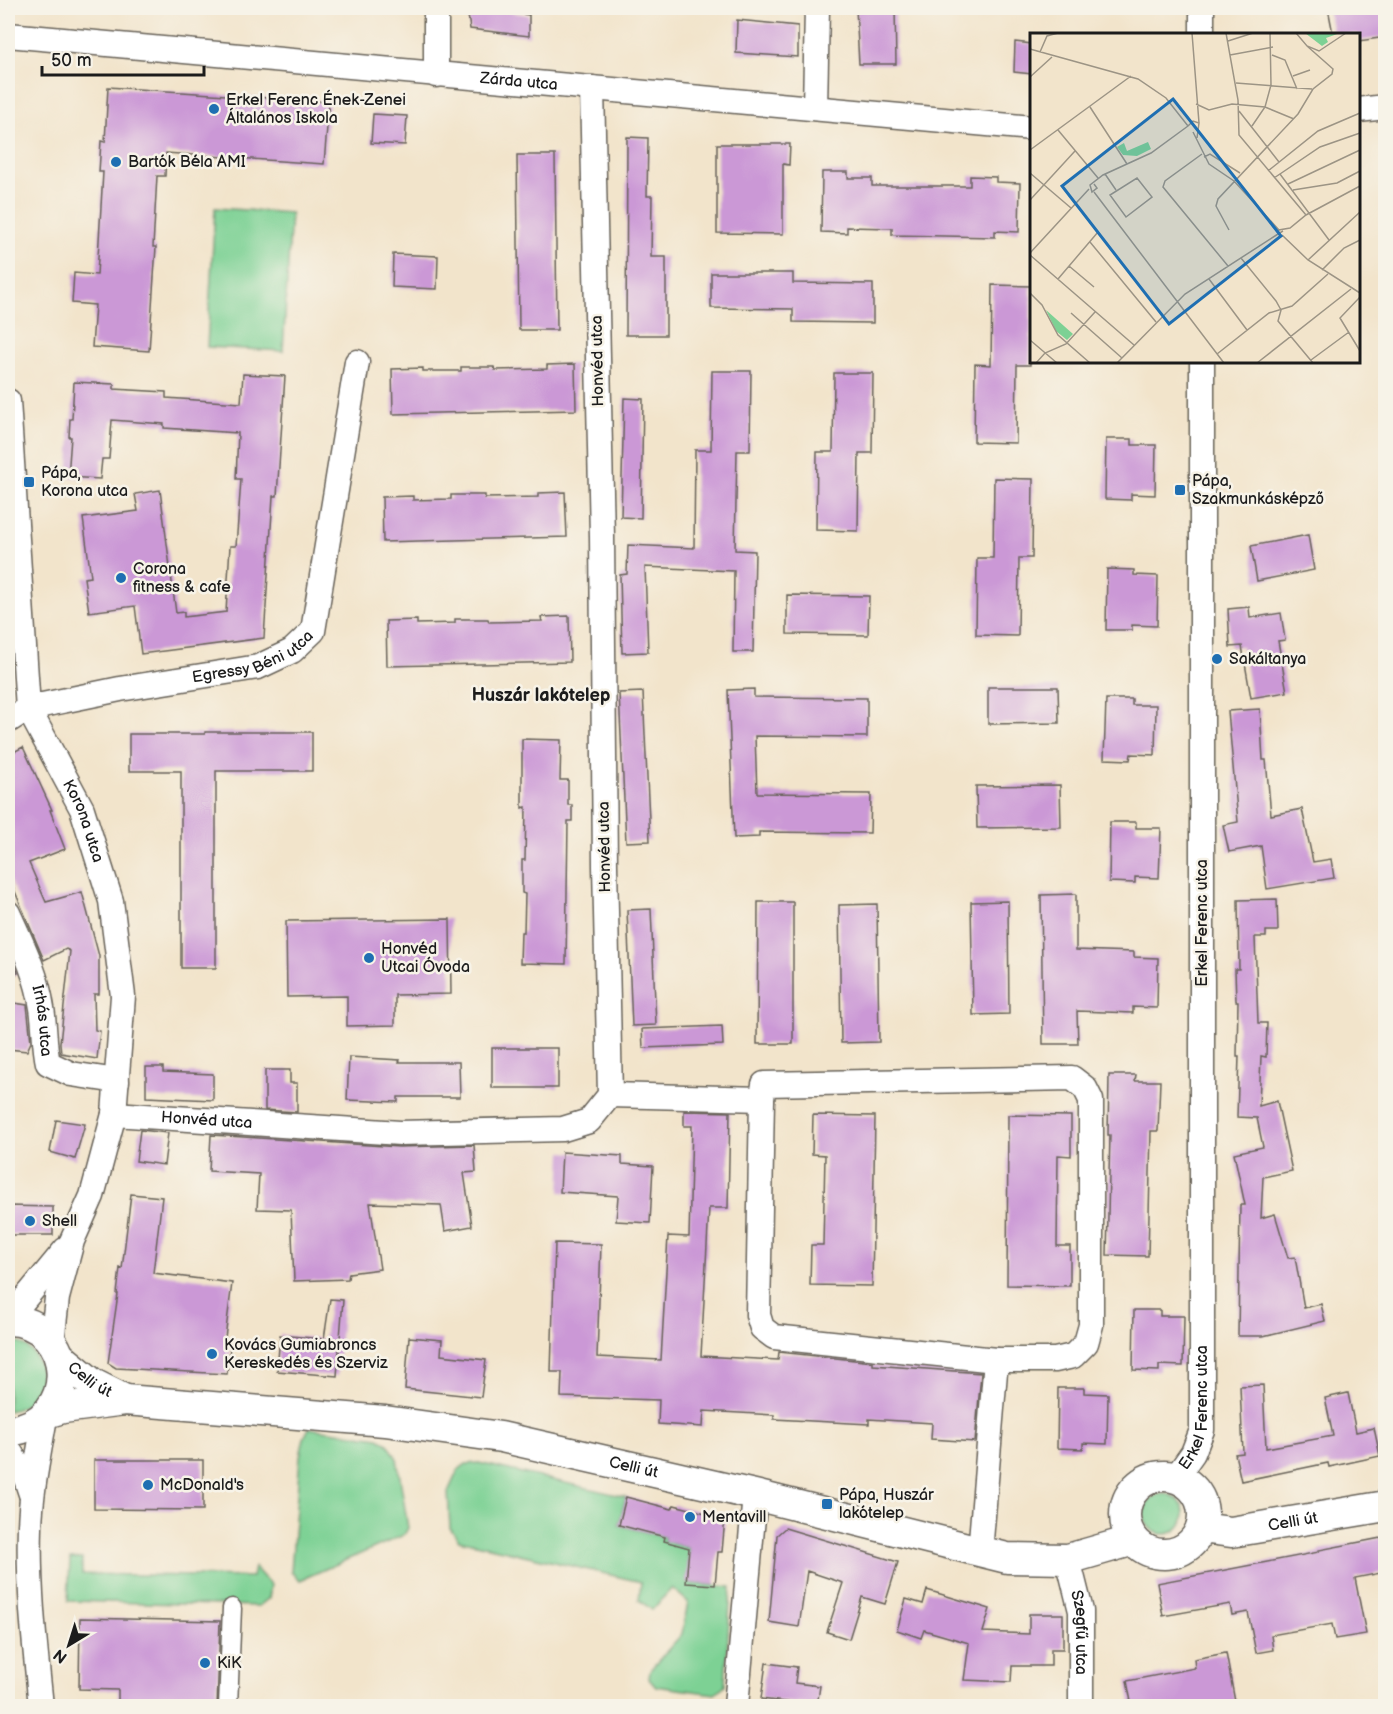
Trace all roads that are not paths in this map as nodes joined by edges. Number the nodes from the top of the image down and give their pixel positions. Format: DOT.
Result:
graph roads {
  1 [pos="436,8"];
  2 [pos="817,8"];
  3 [pos="1202,8"];
  4 [pos="8,27"];
  5 [pos="1202,33"];
  6 [pos="8,36"];
  7 [pos="436,75"];
  8 [pos="592,88"];
  9 [pos="1386,107"];
  10 [pos="815,108"];
  11 [pos="1360,110"];
  12 [pos="1030,128"];
  13 [pos="357,362"];
  14 [pos="1202,363"];
  15 [pos="8,401"];
  16 [pos="28,708"];
  17 [pos="8,721"];
  18 [pos="8,913"];
  19 [pos="117,1081"];
  20 [pos="610,1095"];
  21 [pos="762,1099"];
  22 [pos="114,1114"];
  23 [pos="72,1241"];
  24 [pos="8,1313"];
  25 [pos="8,1320"];
  26 [pos="55,1350"];
  27 [pos="996,1360"];
  28 [pos="125,1400"];
  29 [pos="47,1415"];
  30 [pos="8,1431"];
  31 [pos="8,1448"];
  32 [pos="1176,1477"];
  33 [pos="754,1496"];
  34 [pos="32,1497"];
  35 [pos="1386,1506"];
  36 [pos="1202,1528"];
  37 [pos="1134,1540"];
  38 [pos="980,1552"];
  39 [pos="1068,1558"];
  40 [pos="232,1608"];
  41 [pos="41,1707"];
  42 [pos="228,1707"];
  43 [pos="736,1707"];
  44 [pos="1081,1707"];
  1 -- 7 [label="street"];
  2 -- 10 [label="street"];
  3 -- 5 [label="street"];
  4 -- 6 [label="street"];
  6 -- 7 [label="street, Zárda utca"];
  7 -- 8 [label="street, Zárda utca"];
  8 -- 10 [label="street, Zárda utca"];
  8 -- 20 [label="street, Honvéd utca"];
  9 -- 11 [label="street"];
  10 -- 12 [label="street, Zárda utca"];
  13 -- 16 [label="street, Egressy Béni utca"];
  14 -- 32 [label="street, Erkel Ferenc utca"];
  15 -- 16 [label="street, Korona utca"];
  16 -- 17 [label="street"];
  16 -- 19 [label="street, Korona utca"];
  18 -- 19 [label="street, Irhás utca"];
  19 -- 22 [label="street, Korona utca"];
  20 -- 21 [label="street"];
  20 -- 22 [label="street, Honvéd utca"];
  21 -- 27 [label="street"];
  21 -- 27 [label="street"];
  22 -- 23 [label="street, Korona utca"];
  23 -- 24 [label="street, Korona utca"];
  23 -- 26 [label="street, Korona utca"];
  25 -- 26 [label="street, Celli út"];
  26 -- 28 [label="street, Celli út"];
  26 -- 29 [label="street"];
  27 -- 38 [label="street"];
  28 -- 29 [label="street, Celli út"];
  28 -- 33 [label="street, Celli út"];
  29 -- 30 [label="street, Celli út"];
  29 -- 34 [label="street"];
  31 -- 34 [label="street"];
  32 -- 36 [label="street"];
  32 -- 37 [label="street"];
  33 -- 38 [label="street, Celli út"];
  33 -- 43 [label="street"];
  34 -- 41 [label="street"];
  35 -- 36 [label="street, Celli út"];
  36 -- 37 [label="street"];
  37 -- 39 [label="street, Celli út"];
  38 -- 39 [label="street, Celli út"];
  39 -- 44 [label="street, Szegfű utca"];
  40 -- 42 [label="street"];
}
